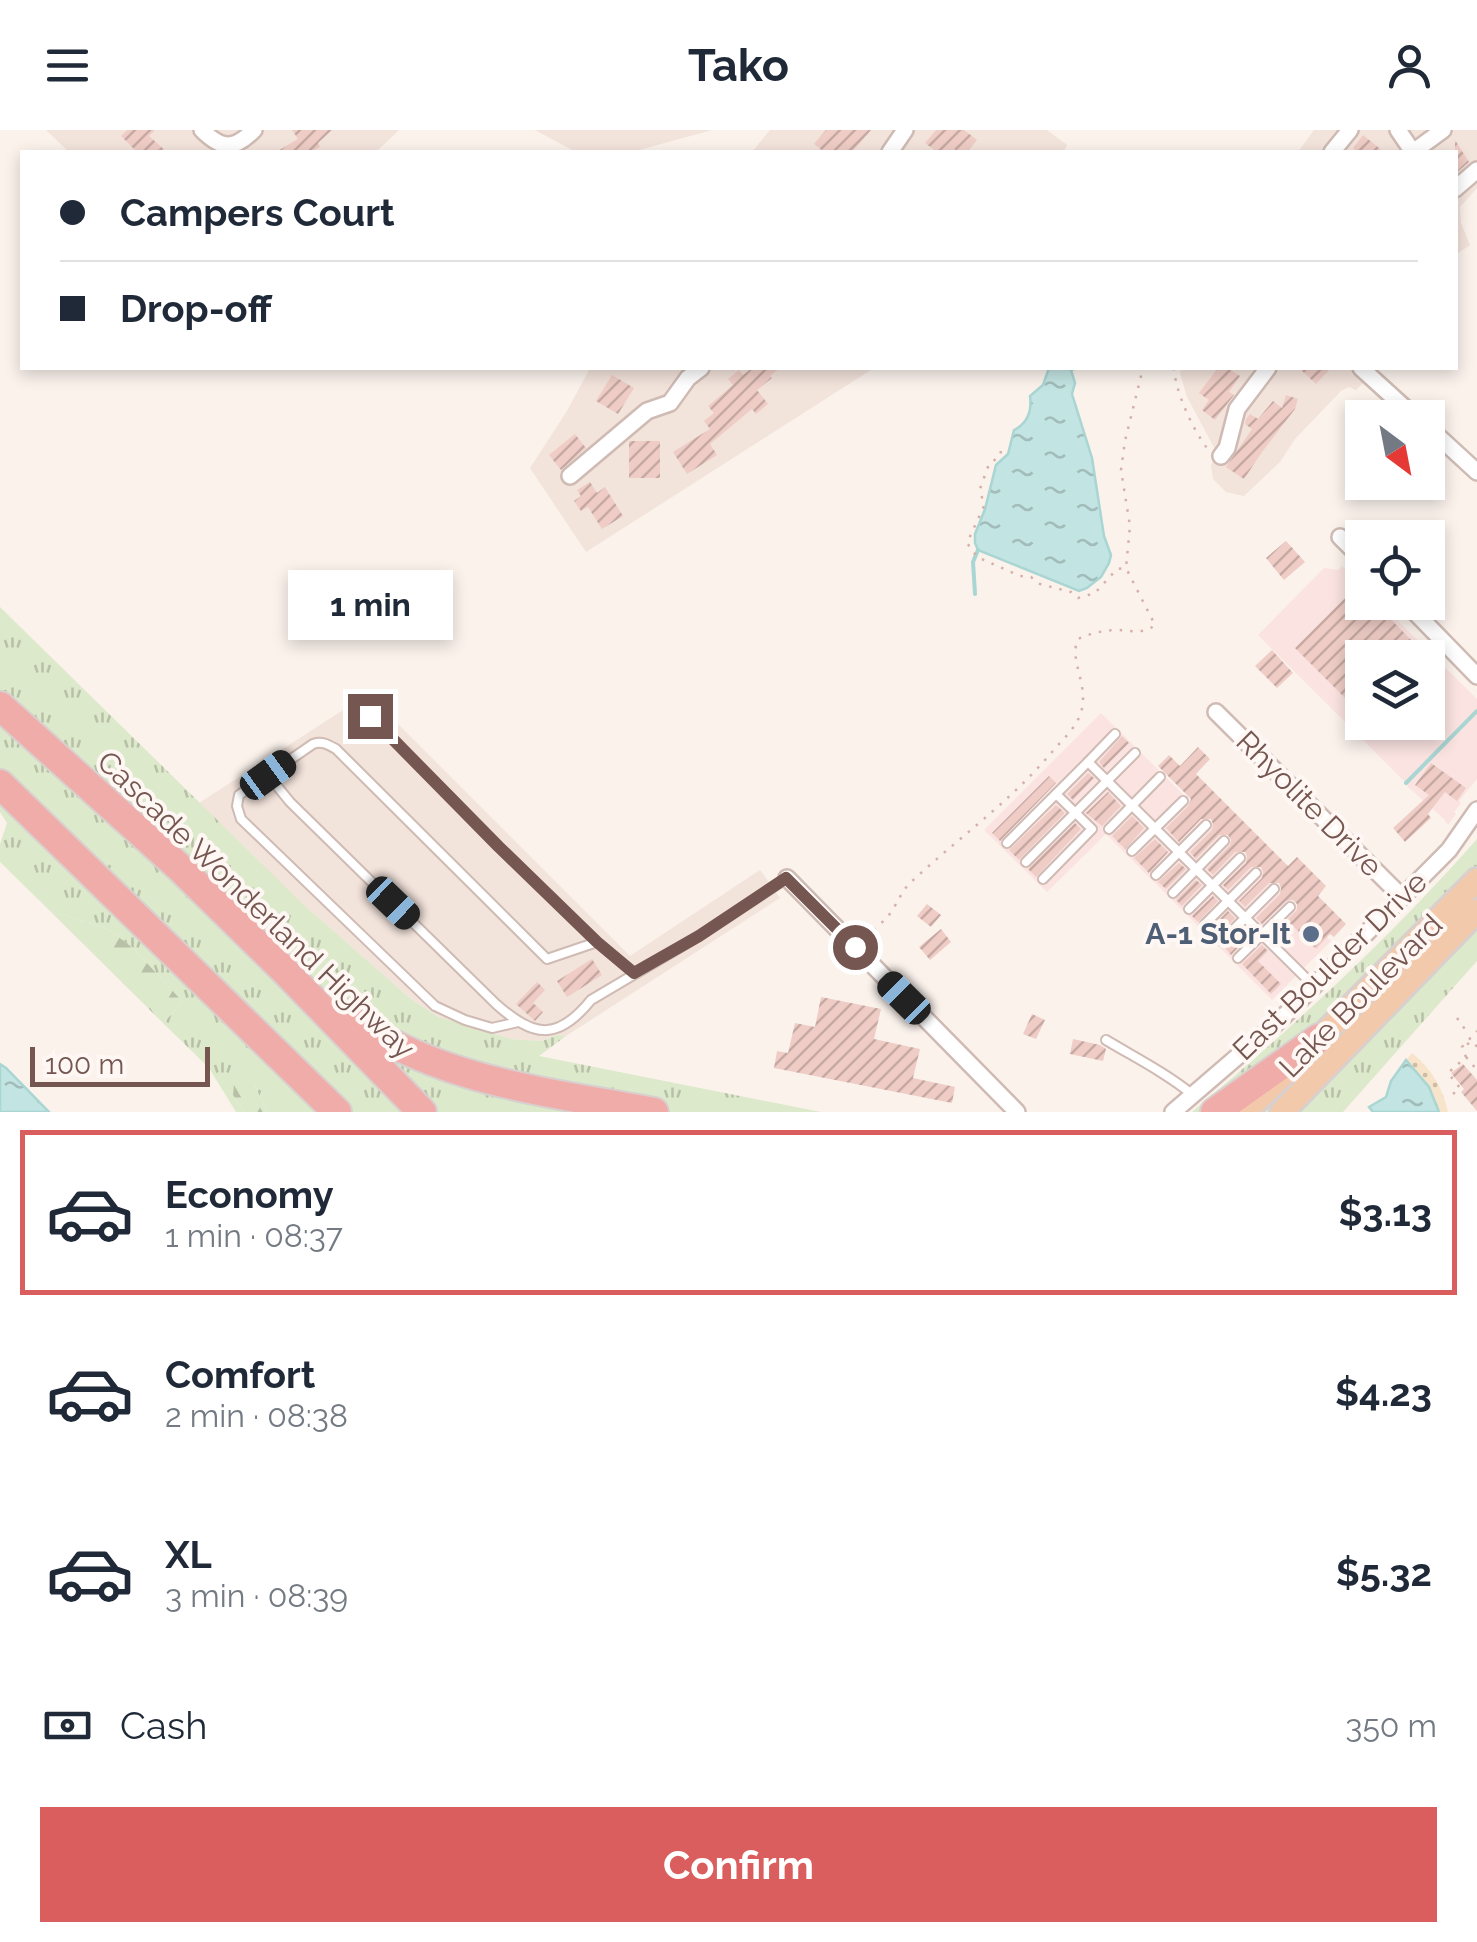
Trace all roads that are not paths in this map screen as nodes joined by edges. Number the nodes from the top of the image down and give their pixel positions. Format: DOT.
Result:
graph roads {
  1 [pos="202,130"];
  2 [pos="254,130"];
  3 [pos="1350,130"];
  4 [pos="1443,130"];
  5 [pos="1334,150"];
  6 [pos="1416,150"];
  7 [pos="1477,170"];
  8 [pos="1458,187"];
  9 [pos="698,370"];
  10 [pos="1266,370"];
  11 [pos="1363,370"];
  12 [pos="1396,400"];
  13 [pos="1445,443"];
  14 [pos="1220,456"];
  15 [pos="1477,472"];
  16 [pos="570,476"];
  17 [pos="1340,537"];
  18 [pos="1345,542"];
  19 [pos="1423,620"];
  20 [pos="1477,676"];
  21 [pos="0,706"];
  22 [pos="1216,712"];
  23 [pos="362,714"];
  24 [pos="1116,734"];
  25 [pos="1135,754"];
  26 [pos="1088,762"];
  27 [pos="268,775"];
  28 [pos="1160,778"];
  29 [pos="1108,781"];
  30 [pos="0,784"];
  31 [pos="1056,794"];
  32 [pos="1183,800"];
  33 [pos="1132,806"];
  34 [pos="1477,810"];
  35 [pos="1076,813"];
  36 [pos="1206,826"];
  37 [pos="1155,828"];
  38 [pos="1109,829"];
  39 [pos="1224,841"];
  40 [pos="1007,843"];
  41 [pos="1132,851"];
  42 [pos="1180,852"];
  43 [pos="1240,858"];
  44 [pos="1026,862"];
  45 [pos="1196,869"];
  46 [pos="1256,873"];
  47 [pos="1156,876"];
  48 [pos="786,878"];
  49 [pos="1043,879"];
  50 [pos="1477,880"];
  51 [pos="1213,885"];
  52 [pos="1274,889"];
  53 [pos="1173,893"];
  54 [pos="1402,897"];
  55 [pos="1228,900"];
  56 [pos="1290,907"];
  57 [pos="1190,908"];
  58 [pos="1477,912"];
  59 [pos="1245,918"];
  60 [pos="1204,924"];
  61 [pos="1262,934"];
  62 [pos="1222,941"];
  63 [pos="597,942"];
  64 [pos="1238,958"];
  65 [pos="285,972"];
  66 [pos="634,973"];
  67 [pos="1314,986"];
  68 [pos="518,1022"];
  69 [pos="1319,1038"];
  70 [pos="1106,1040"];
  71 [pos="294,1069"];
  72 [pos="1204,1104"];
  73 [pos="327,1112"];
  74 [pos="337,1112"];
  75 [pos="422,1112"];
  76 [pos="654,1112"];
  77 [pos="1017,1112"];
  78 [pos="1173,1112"];
  79 [pos="1246,1112"];
  80 [pos="1282,1112"];
  1 -- 2 [label="street"];
  3 -- 5 [label="street"];
  4 -- 6 [label="street"];
  7 -- 8 [label="street"];
  9 -- 16 [label="street"];
  10 -- 14 [label="street"];
  11 -- 12 [label="street"];
  13 -- 15 [label="street"];
  17 -- 18 [label="street"];
  19 -- 20 [label="street"];
  21 -- 65 [label="highway, Cascade Wonderland Highway"];
  22 -- 54 [label="street, Rhyolite Drive"];
  23 -- 63 [label="lane"];
  24 -- 26 [label="lane"];
  25 -- 29 [label="lane"];
  26 -- 29 [label="lane"];
  26 -- 31 [label="lane"];
  27 -- 63 [label="lane"];
  27 -- 68 [label="lane"];
  27 -- 68 [label="lane"];
  28 -- 33 [label="lane"];
  29 -- 33 [label="lane"];
  29 -- 35 [label="lane"];
  30 -- 71 [label="highway"];
  31 -- 35 [label="lane"];
  31 -- 40 [label="lane"];
  32 -- 37 [label="lane"];
  33 -- 37 [label="lane"];
  33 -- 38 [label="lane"];
  34 -- 54 [label="street, East Boulder Drive"];
  35 -- 44 [label="lane"];
  35 -- 49 [label="lane"];
  36 -- 42 [label="lane"];
  37 -- 41 [label="lane"];
  37 -- 42 [label="lane"];
  39 -- 45 [label="lane"];
  42 -- 45 [label="lane"];
  42 -- 47 [label="lane"];
  43 -- 51 [label="lane"];
  45 -- 51 [label="lane"];
  45 -- 53 [label="lane"];
  46 -- 55 [label="lane"];
  48 -- 66 [label="lane"];
  48 -- 77 [label="street"];
  50 -- 69 [label="main road, Lake Boulevard"];
  51 -- 55 [label="lane"];
  51 -- 57 [label="lane"];
  52 -- 59 [label="lane"];
  54 -- 67 [label="street, East Boulder Drive"];
  55 -- 59 [label="lane"];
  55 -- 60 [label="lane"];
  56 -- 61 [label="lane"];
  58 -- 80 [label="main road, Lake Boulevard"];
  59 -- 61 [label="lane"];
  59 -- 62 [label="lane"];
  61 -- 64 [label="lane"];
  61 -- 67 [label="lane"];
  63 -- 66 [label="lane"];
  65 -- 75 [label="highway, Cascade Wonderland Highway"];
  65 -- 76 [label="highway"];
  66 -- 68 [label="lane"];
  67 -- 72 [label="street, East Boulder Drive"];
  69 -- 72 [label="highway"];
  69 -- 79 [label="main road, Lake Boulevard"];
  70 -- 72 [label="lane"];
  71 -- 73 [label="highway"];
  71 -- 74 [label="highway"];
  72 -- 78 [label="street, East Boulder Drive"];
}
